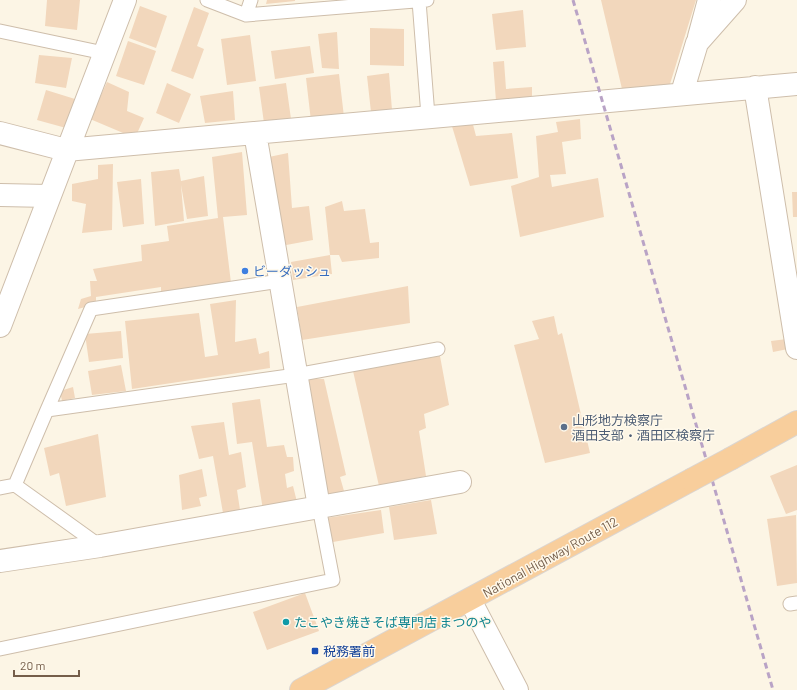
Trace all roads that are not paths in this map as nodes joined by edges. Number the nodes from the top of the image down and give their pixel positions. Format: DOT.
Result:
graph roads {
  1 [pos="125,0"];
  2 [pos="208,0"];
  3 [pos="251,0"];
  4 [pos="423,0"];
  5 [pos="709,0"];
  6 [pos="735,0"];
  7 [pos="246,15"];
  8 [pos="0,31"];
  9 [pos="697,43"];
  10 [pos="104,53"];
  11 [pos="797,84"];
  12 [pos="755,87"];
  13 [pos="682,93"];
  14 [pos="428,116"];
  15 [pos="0,133"];
  16 [pos="255,133"];
  17 [pos="66,150"];
  18 [pos="0,195"];
  19 [pos="49,196"];
  20 [pos="280,281"];
  21 [pos="0,326"];
  22 [pos="797,348"];
  23 [pos="438,349"];
  24 [pos="296,375"];
  25 [pos="47,410"];
  26 [pos="797,422"];
  27 [pos="460,482"];
  28 [pos="15,485"];
  29 [pos="0,488"];
  30 [pos="318,507"];
  31 [pos="100,546"];
  32 [pos="0,561"];
  33 [pos="470,600"];
  34 [pos="0,649"];
  35 [pos="301,690"];
  36 [pos="516,690"];
  1 -- 10 [label="street"];
  2 -- 7 [label="lane"];
  3 -- 7 [label="lane"];
  4 -- 7 [label="lane"];
  4 -- 14 [label="lane"];
  5 -- 9 [label="street"];
  6 -- 9 [label="street"];
  8 -- 10 [label="lane"];
  9 -- 13 [label="street"];
  10 -- 17 [label="street"];
  11 -- 12 [label="street"];
  12 -- 13 [label="street"];
  12 -- 22 [label="street"];
  13 -- 14 [label="street"];
  14 -- 16 [label="street"];
  15 -- 17 [label="street"];
  16 -- 17 [label="street"];
  16 -- 20 [label="street"];
  17 -- 19 [label="street"];
  18 -- 19 [label="street"];
  19 -- 21 [label="street"];
  20 -- 24 [label="street"];
  20 -- 25 [label="lane"];
  23 -- 24 [label="lane"];
  24 -- 25 [label="lane"];
  24 -- 30 [label="street"];
  25 -- 28 [label="lane"];
  26 -- 33 [label="highway, National Highway Route 112, bridge"];
  27 -- 30 [label="street"];
  28 -- 29 [label="lane"];
  28 -- 31 [label="lane"];
  30 -- 31 [label="street"];
  30 -- 34 [label="lane"];
  31 -- 32 [label="street"];
  33 -- 35 [label="highway, National Highway Route 112"];
  33 -- 36 [label="street"];
}
